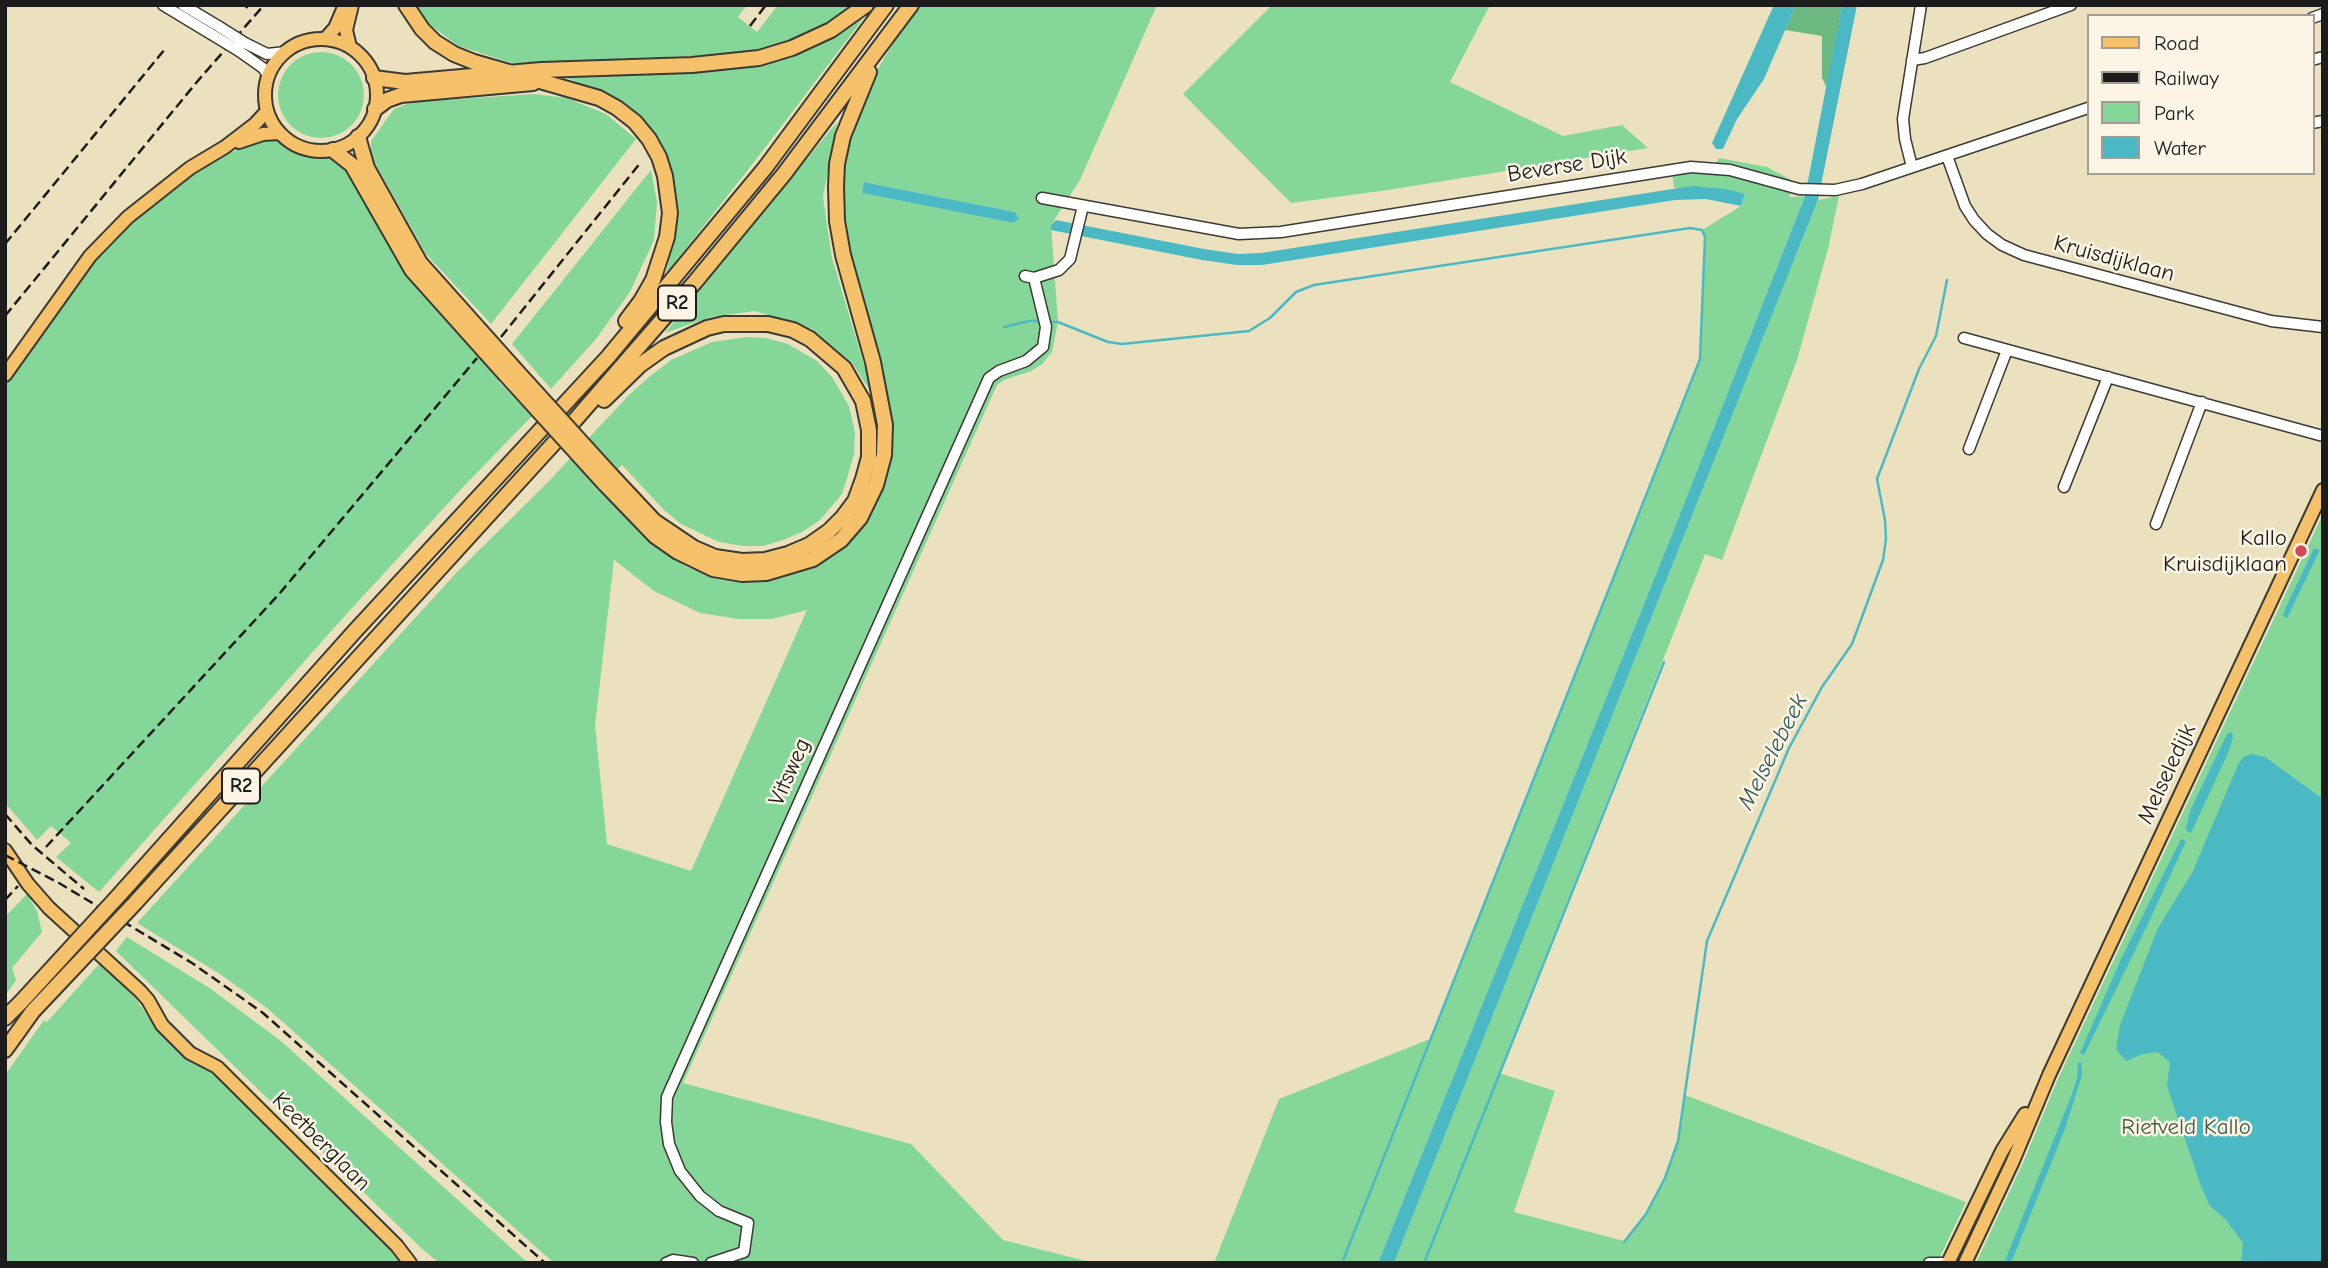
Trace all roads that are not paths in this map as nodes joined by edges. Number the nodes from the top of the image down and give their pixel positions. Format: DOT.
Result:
graph roads {
  1 [pos="163,5"];
  2 [pos="183,5"];
  3 [pos="344,5"];
  4 [pos="352,5"];
  5 [pos="406,5"];
  6 [pos="866,5"];
  7 [pos="886,5"];
  8 [pos="911,5"];
  9 [pos="1921,5"];
  10 [pos="2071,5"];
  11 [pos="214,30"];
  12 [pos="893,32"];
  13 [pos="325,39"];
  14 [pos="242,47"];
  15 [pos="349,47"];
  16 [pos="286,52"];
  17 [pos="1912,60"];
  18 [pos="509,72"];
  19 [pos="269,76"];
  20 [pos="374,78"];
  21 [pos="545,83"];
  22 [pos="375,109"];
  23 [pos="2086,109"];
  24 [pos="267,111"];
  25 [pos="280,133"];
  26 [pos="358,137"];
  27 [pos="225,147"];
  28 [pos="333,150"];
  29 [pos="1947,156"];
  30 [pos="1912,167"];
  31 [pos="1042,198"];
  32 [pos="1083,206"];
  33 [pos="2323,327"];
  34 [pos="1964,338"];
  35 [pos="2007,349"];
  36 [pos="508,370"];
  37 [pos="5,375"];
  38 [pos="2108,377"];
  39 [pos="2202,402"];
  40 [pos="537,436"];
  41 [pos="2323,436"];
  42 [pos="1969,449"];
  43 [pos="607,479"];
  44 [pos="2064,488"];
  45 [pos="2323,490"];
  46 [pos="2156,524"];
  47 [pos="447,561"];
  48 [pos="5,850"];
  49 [pos="33,1012"];
  50 [pos="5,1018"];
  51 [pos="5,1038"];
  52 [pos="5,1049"];
  53 [pos="2049,1075"];
  54 [pos="397,1246"];
  55 [pos="410,1263"];
  56 [pos="418,1263"];
  57 [pos="666,1263"];
  58 [pos="693,1263"];
  59 [pos="711,1263"];
  60 [pos="1929,1263"];
  61 [pos="1946,1263"];
  62 [pos="1965,1263"];
  1 -- 11 [label="street"];
  2 -- 11 [label="street"];
  3 -- 13 [label="main road"];
  4 -- 15 [label="main road"];
  5 -- 18 [label="highway"];
  6 -- 18 [label="highway"];
  7 -- 40 [label="highway, R2"];
  8 -- 12 [label="highway, R2"];
  9 -- 17 [label="street"];
  10 -- 17 [label="street"];
  11 -- 14 [label="street, bridge"];
  12 -- 43 [label="highway"];
  12 -- 47 [label="highway, R2"];
  13 -- 15 [label="main road"];
  13 -- 16 [label="main road"];
  14 -- 16 [label="street"];
  14 -- 19 [label="street"];
  15 -- 20 [label="main road"];
  16 -- 19 [label="main road"];
  17 -- 30 [label="street"];
  18 -- 20 [label="highway"];
  18 -- 21 [label="highway"];
  19 -- 24 [label="main road"];
  20 -- 22 [label="main road"];
  21 -- 22 [label="highway"];
  21 -- 40 [label="highway"];
  22 -- 26 [label="main road"];
  23 -- 29 [label="street, Beverse Dijk"];
  24 -- 25 [label="main road"];
  24 -- 27 [label="main road"];
  25 -- 27 [label="main road"];
  25 -- 28 [label="main road"];
  26 -- 28 [label="main road"];
  26 -- 36 [label="highway"];
  27 -- 37 [label="main road"];
  28 -- 36 [label="highway"];
  29 -- 30 [label="street, Beverse Dijk"];
  29 -- 33 [label="street, Kruisdijklaan"];
  30 -- 32 [label="street, Beverse Dijk"];
  31 -- 32 [label="street, Beverse Dijk"];
  32 -- 59 [label="street, Vitsweg"];
  34 -- 35 [label="street"];
  35 -- 38 [label="street"];
  35 -- 42 [label="street"];
  36 -- 43 [label="highway, bridge"];
  38 -- 39 [label="street"];
  38 -- 44 [label="street"];
  39 -- 41 [label="street"];
  39 -- 46 [label="street"];
  40 -- 50 [label="highway, R2, bridge"];
  43 -- 47 [label="highway"];
  45 -- 53 [label="main road, Melseledijk"];
  47 -- 49 [label="highway, R2, bridge"];
  48 -- 54 [label="main road, Keetberglaan"];
  49 -- 51 [label="highway"];
  49 -- 52 [label="highway"];
  53 -- 61 [label="main road, Melseledijk"];
  53 -- 62 [label="main road, Melseledijk"];
  54 -- 55 [label="main road, Keetberglaan"];
  54 -- 56 [label="main road, Keetberglaan"];
  57 -- 58 [label="street"];
  60 -- 61 [label="street"];
}
